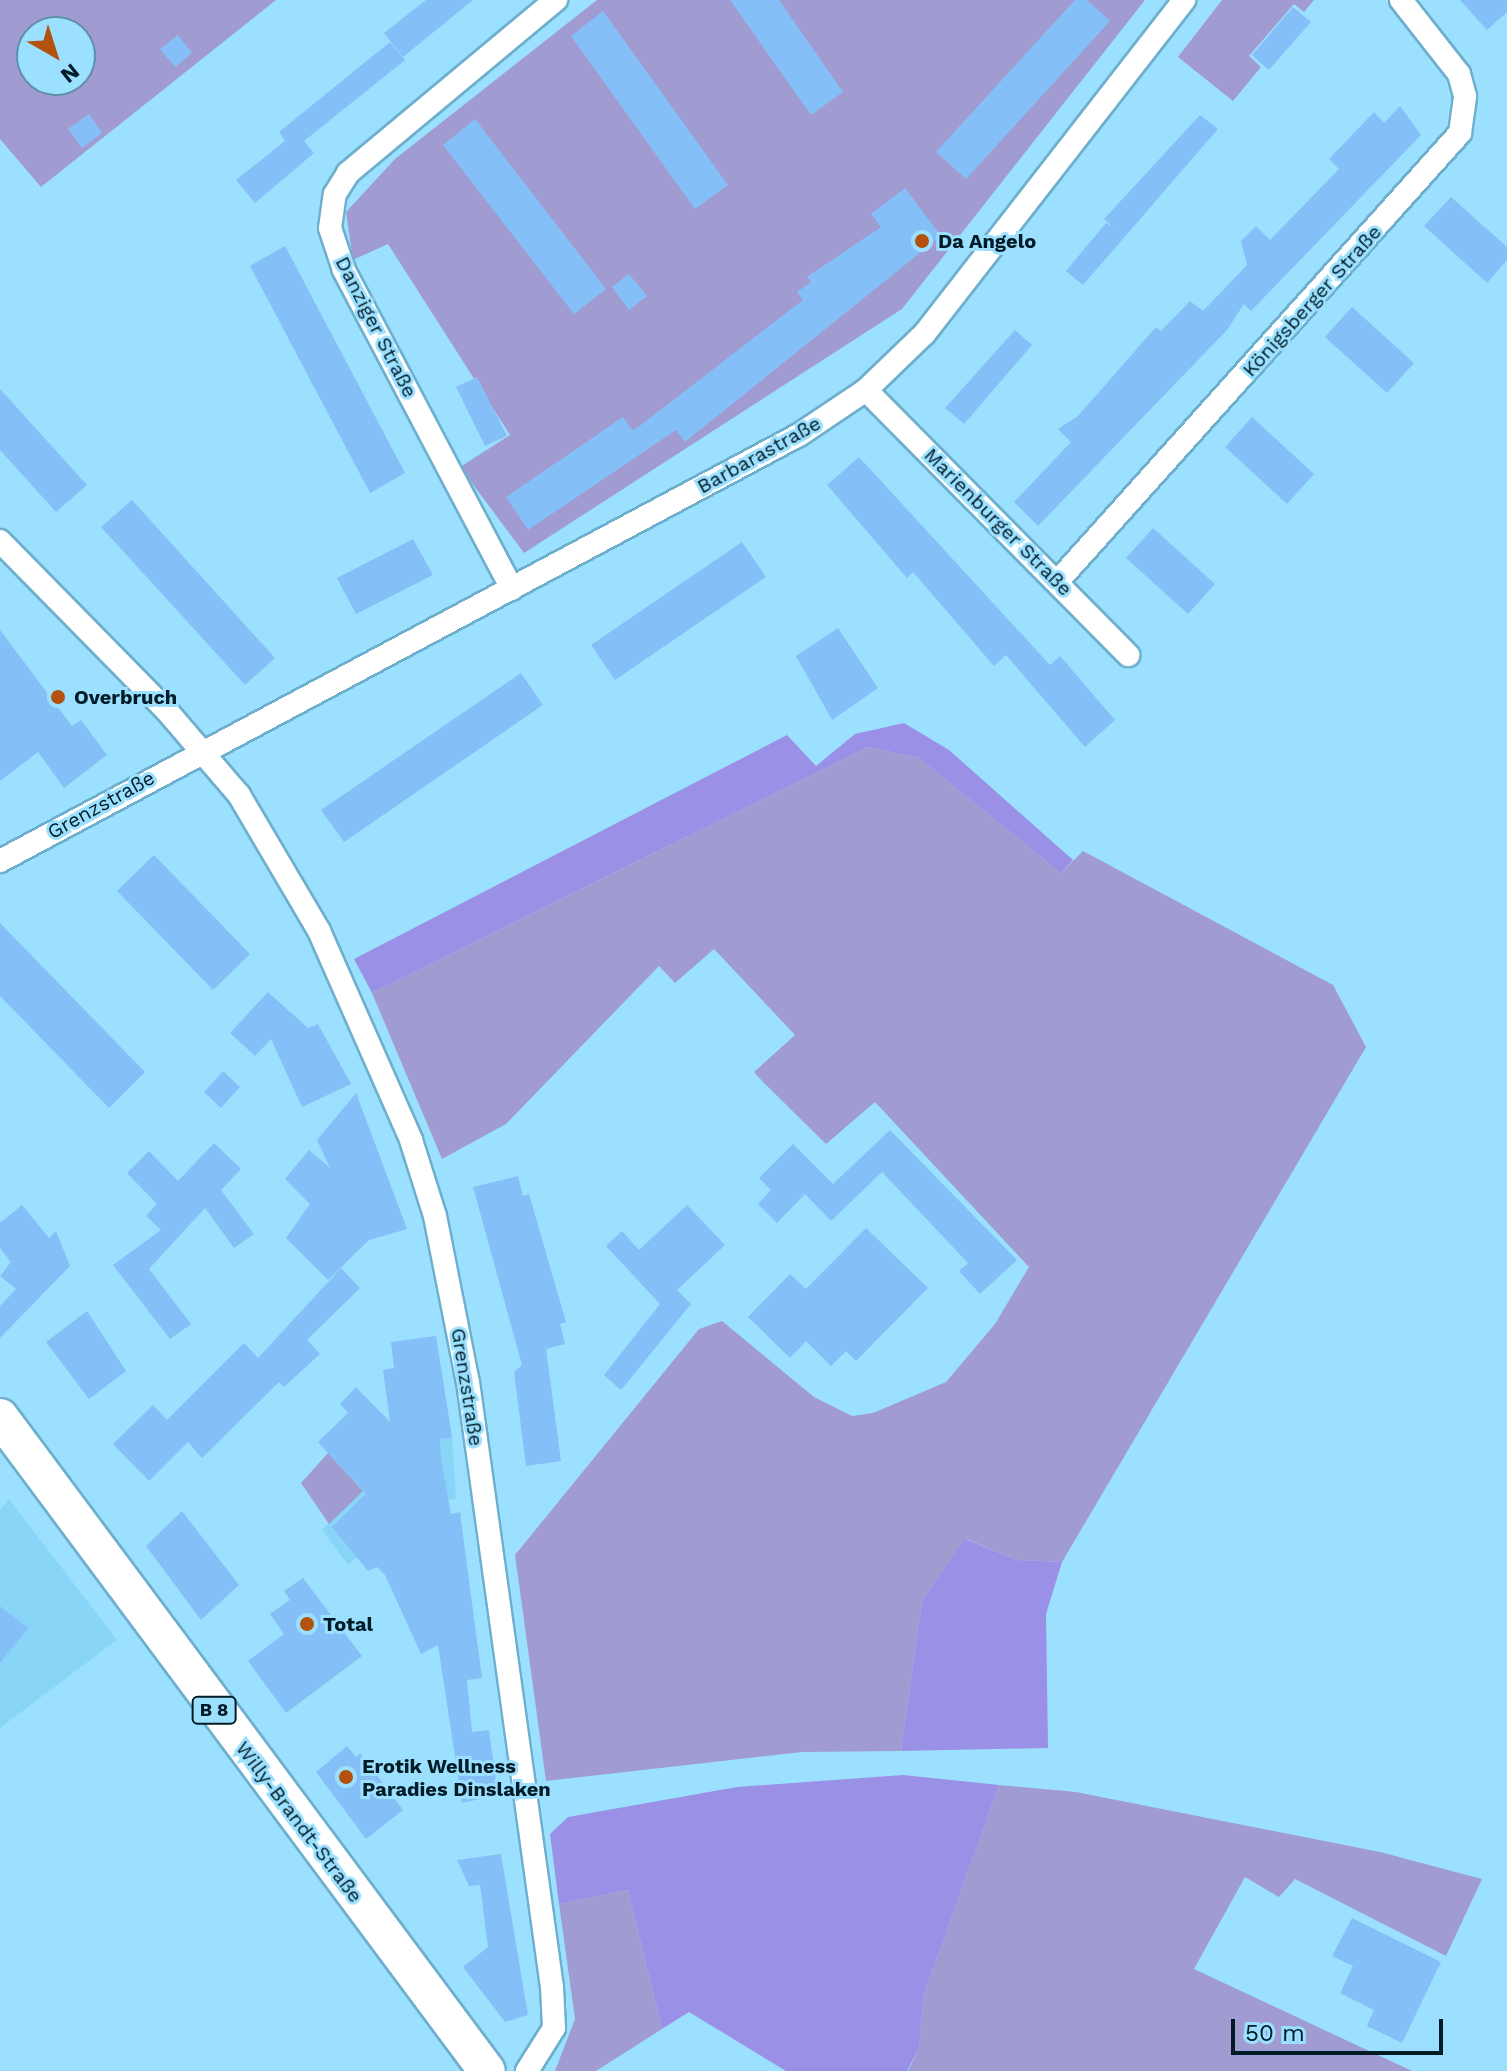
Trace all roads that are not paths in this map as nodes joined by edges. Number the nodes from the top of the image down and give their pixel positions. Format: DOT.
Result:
graph roads {
  1 [pos="556,0"];
  2 [pos="1184,0"];
  3 [pos="1401,0"];
  4 [pos="866,390"];
  5 [pos="0,541"];
  6 [pos="1058,581"];
  7 [pos="512,589"];
  8 [pos="1128,655"];
  9 [pos="203,749"];
  10 [pos="0,861"];
  11 [pos="0,1417"];
  12 [pos="0,1446"];
  13 [pos="94,1550"];
  14 [pos="487,2071"];
  15 [pos="527,2071"];
  1 -- 7 [label="street, Danziger Straße"];
  2 -- 4 [label="street, Barbarastraße"];
  3 -- 6 [label="street, Königsberger Straße"];
  4 -- 6 [label="street, Marienburger Straße"];
  4 -- 7 [label="street, Barbarastraße"];
  5 -- 9 [label="street, Grenzstraße"];
  6 -- 8 [label="street, Marienburger Straße"];
  7 -- 9 [label="street, Barbarastraße"];
  9 -- 10 [label="street, Grenzstraße"];
  9 -- 15 [label="street, Grenzstraße"];
  11 -- 13 [label="main road, Willy-Brandt-Straße / B 8"];
  12 -- 13 [label="main road, B 8"];
  13 -- 14 [label="main road, Willy-Brandt-Straße / B 8"];
}
